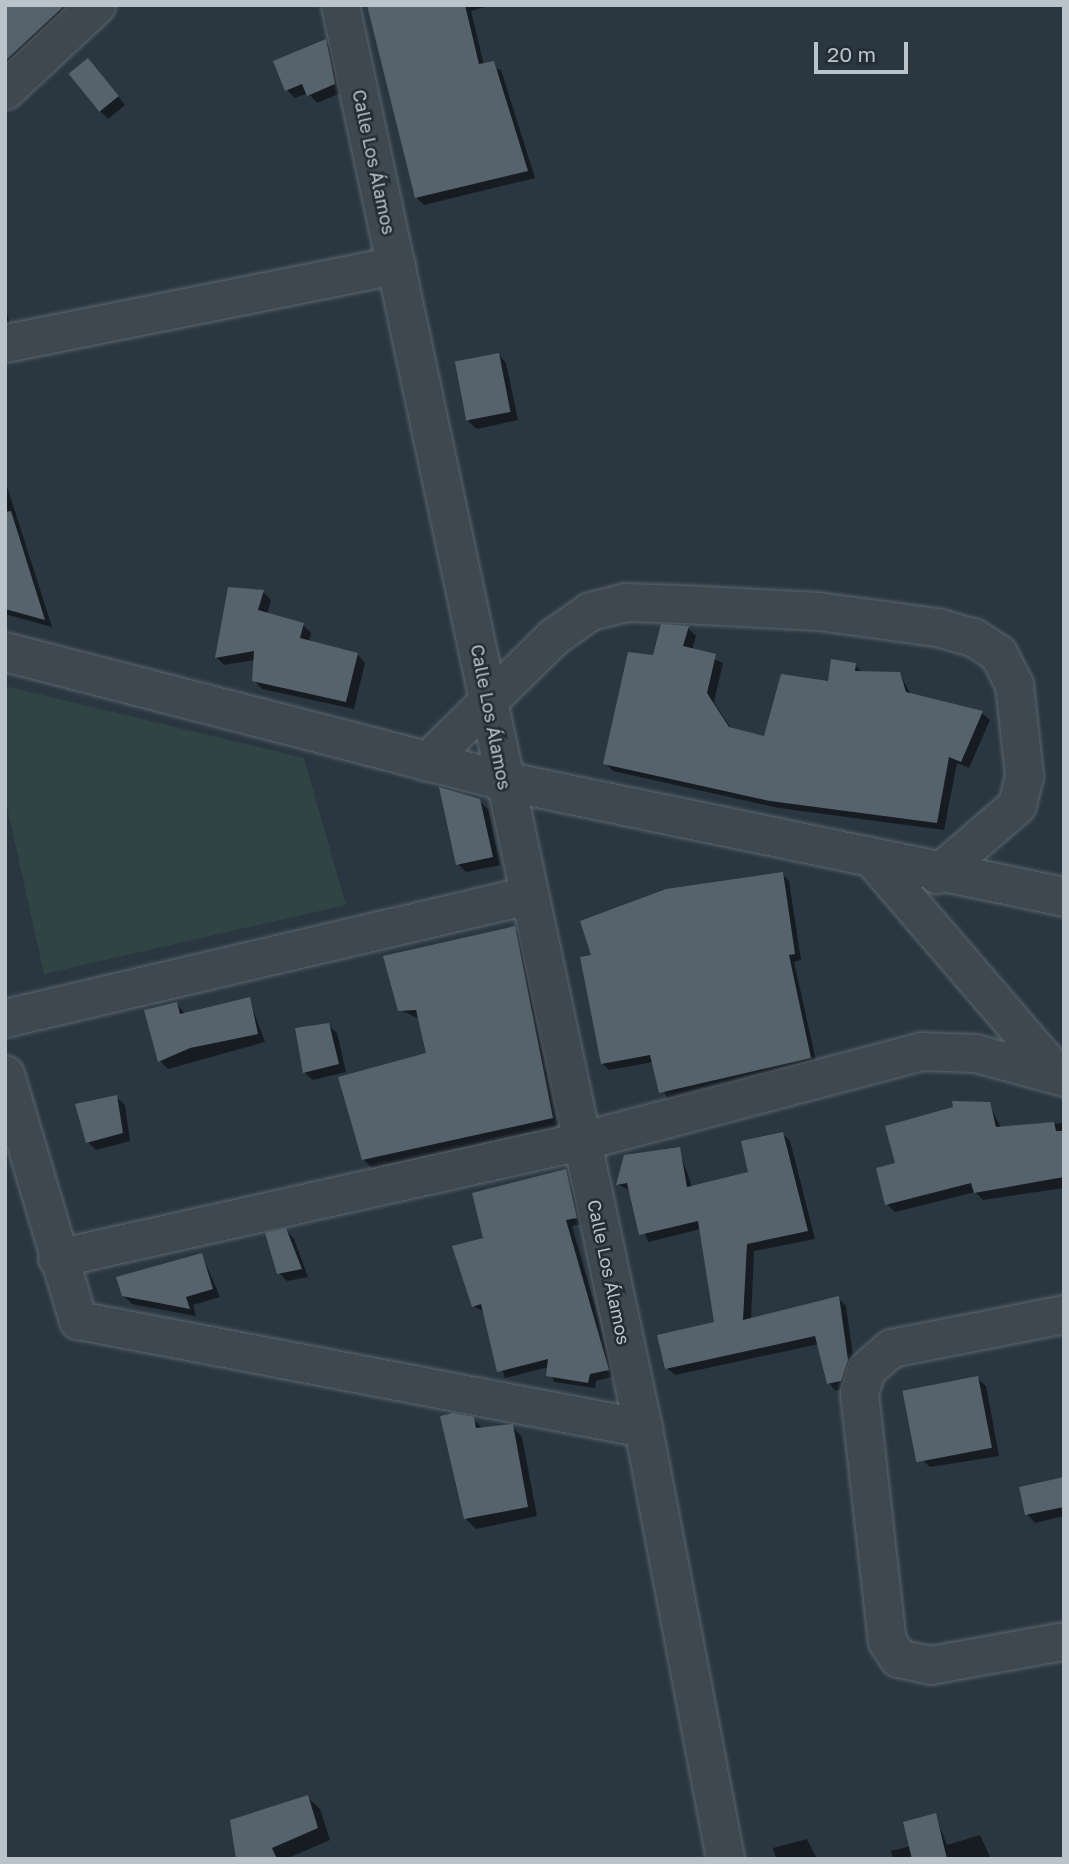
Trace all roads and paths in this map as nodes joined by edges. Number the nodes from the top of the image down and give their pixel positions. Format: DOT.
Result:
graph roads {
  1 [pos="96,5"];
  2 [pos="341,5"];
  3 [pos="5,90"];
  4 [pos="396,265"];
  5 [pos="5,343"];
  6 [pos="5,652"];
  7 [pos="489,702"];
  8 [pos="426,762"];
  9 [pos="504,781"];
  10 [pos="876,863"];
  11 [pos="937,874"];
  12 [pos="528,894"];
  13 [pos="1064,898"];
  14 [pos="5,1018"];
  15 [pos="5,1074"];
  16 [pos="1061,1076"];
  17 [pos="581,1141"];
  18 [pos="57,1258"];
  19 [pos="1064,1314"];
  20 [pos="643,1428"];
  21 [pos="1064,1641"];
  22 [pos="725,1859"];
  1 -- 3 [label="street"];
  2 -- 4 [label="street, Calle Los Álamos"];
  4 -- 5 [label="street"];
  4 -- 7 [label="street, Calle Los Álamos"];
  6 -- 8 [label="street"];
  7 -- 8 [label="street"];
  7 -- 9 [label="street, Calle Los Álamos"];
  7 -- 11 [label="street"];
  8 -- 9 [label="street"];
  9 -- 10 [label="street"];
  9 -- 12 [label="street, Calle Los Álamos"];
  10 -- 11 [label="street"];
  10 -- 16 [label="street"];
  11 -- 13 [label="street"];
  12 -- 14 [label="street"];
  12 -- 17 [label="street, Calle Los Álamos"];
  15 -- 18 [label="street"];
  16 -- 17 [label="street"];
  17 -- 18 [label="street"];
  17 -- 20 [label="street, Calle Los Álamos"];
  18 -- 20 [label="street"];
  19 -- 21 [label="street"];
  20 -- 22 [label="street, Calle Los Álamos"];
}
